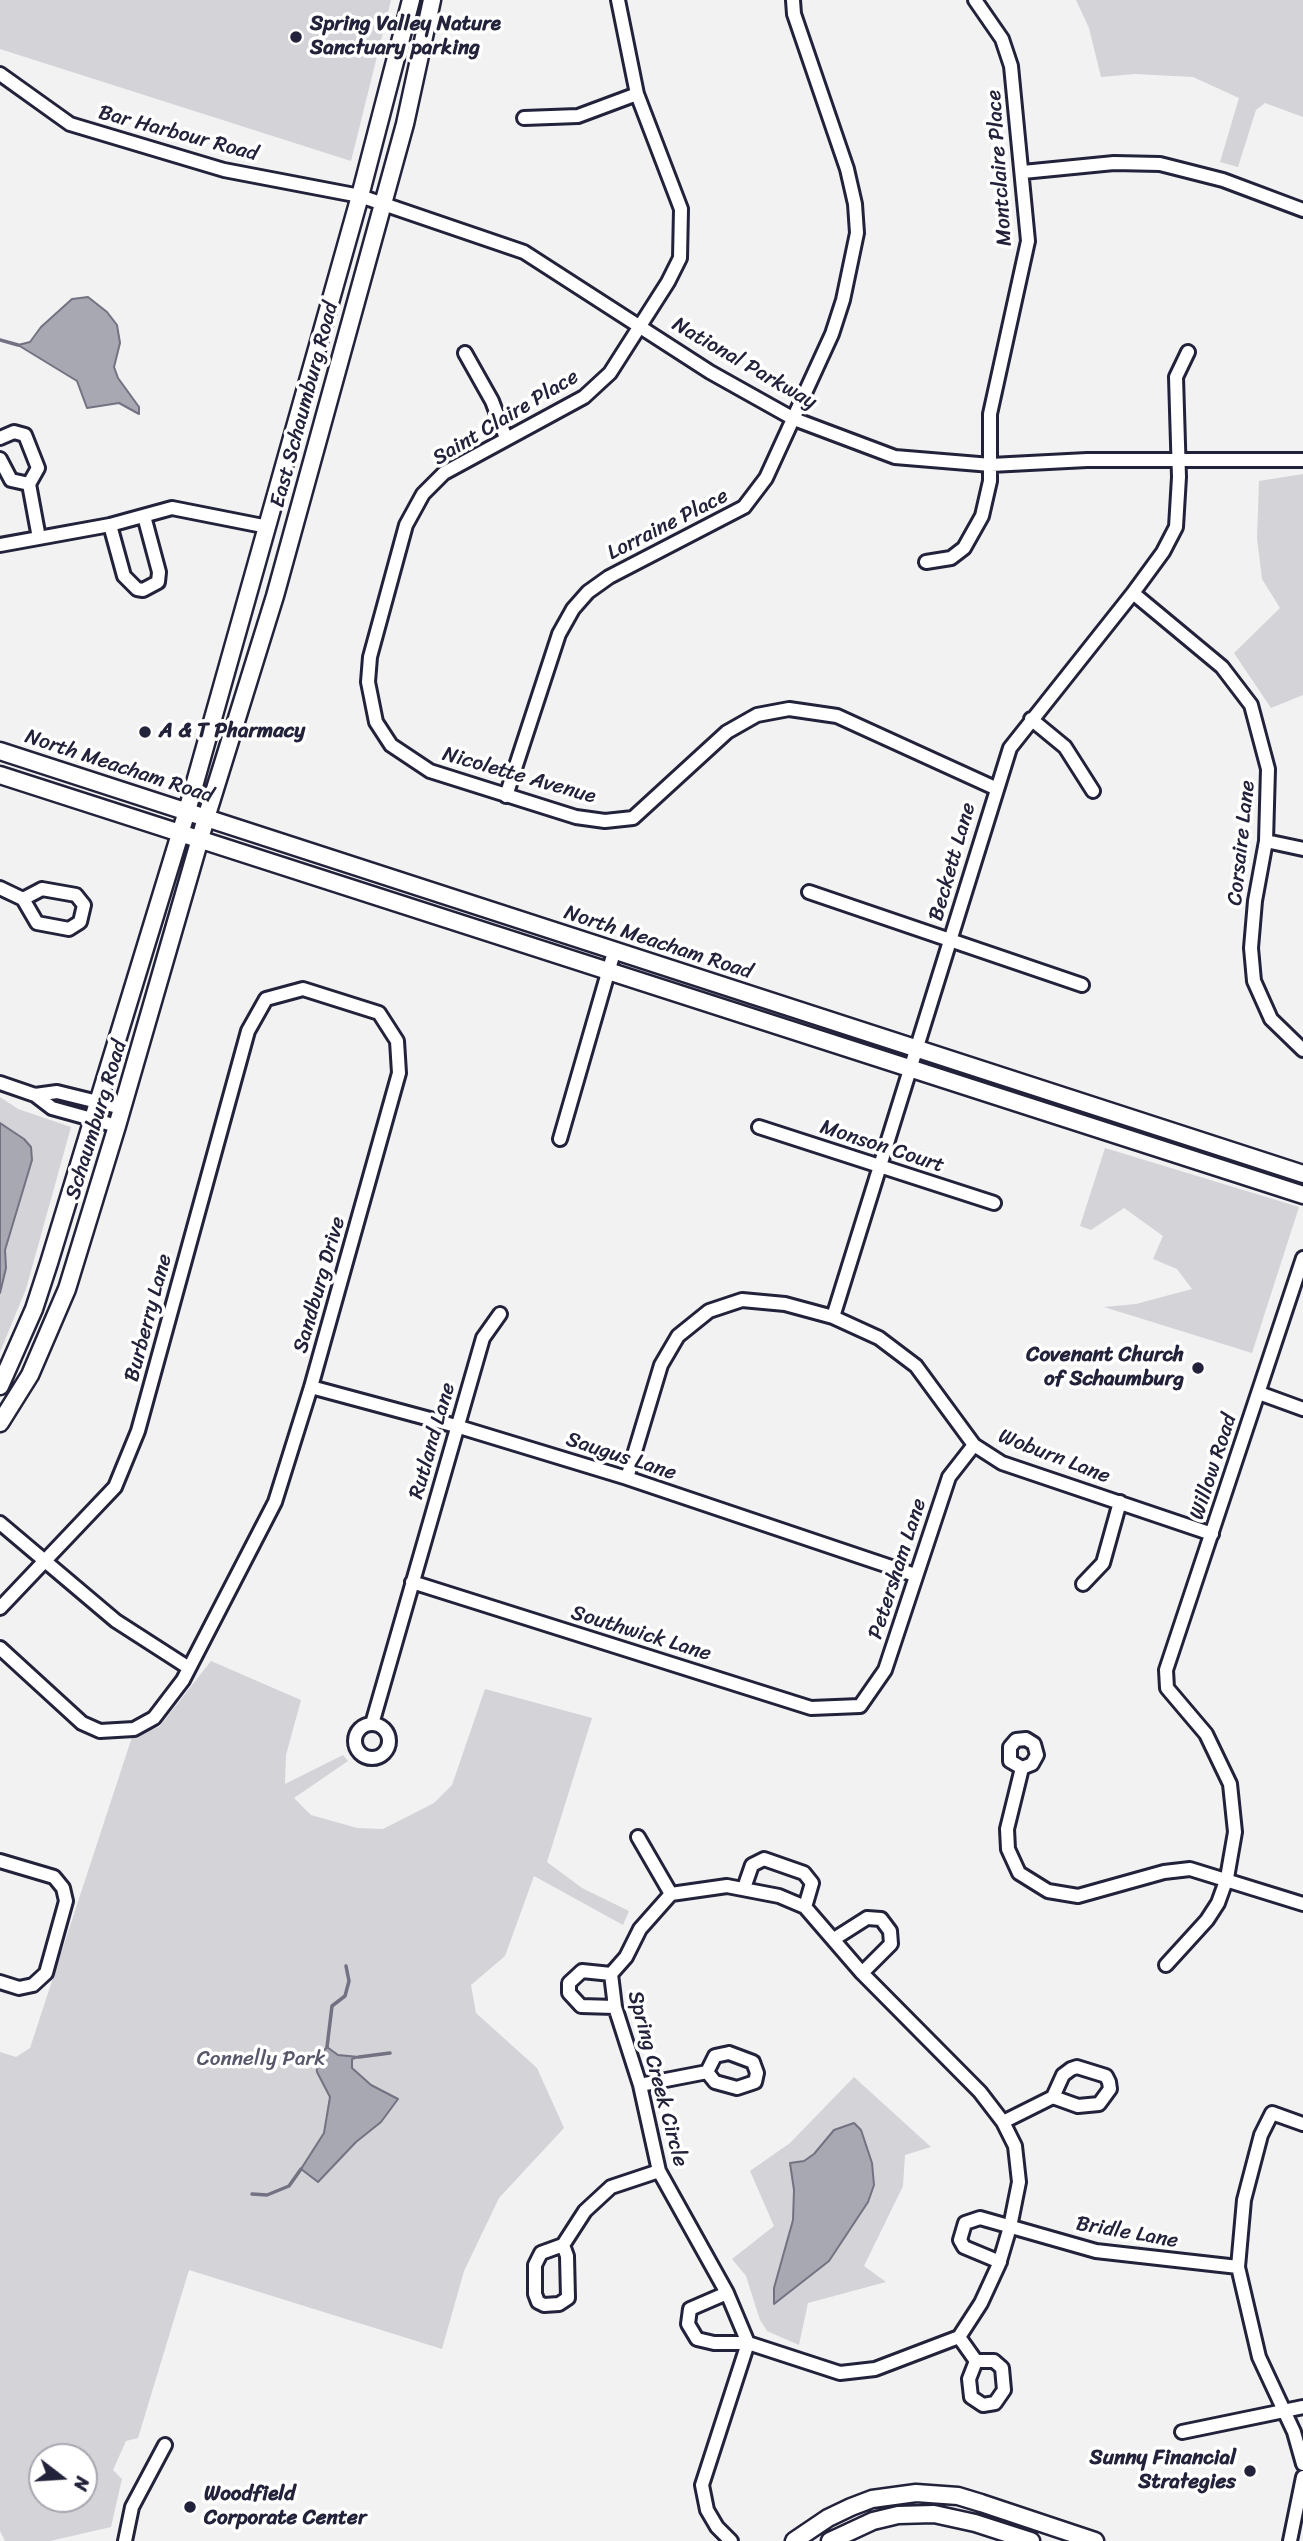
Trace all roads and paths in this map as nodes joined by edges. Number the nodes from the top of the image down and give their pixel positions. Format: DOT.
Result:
graph roads {
  1 [pos="411,0"];
  2 [pos="432,0"];
  3 [pos="618,0"];
  4 [pos="793,0"];
  5 [pos="975,0"];
  6 [pos="0,74"];
  7 [pos="636,94"];
  8 [pos="524,118"];
  9 [pos="1023,172"];
  10 [pos="360,196"];
  11 [pos="383,204"];
  12 [pos="1303,211"];
  13 [pos="641,326"];
  14 [pos="1188,352"];
  15 [pos="465,353"];
  16 [pos="794,419"];
  17 [pos="0,438"];
  18 [pos="506,438"];
  19 [pos="0,458"];
  20 [pos="1179,459"];
  21 [pos="1303,460"];
  22 [pos="991,465"];
  23 [pos="29,484"];
  24 [pos="144,516"];
  25 [pos="110,525"];
  26 [pos="268,527"];
  27 [pos="39,538"];
  28 [pos="0,545"];
  29 [pos="926,562"];
  30 [pos="1133,593"];
  31 [pos="1031,719"];
  32 [pos="376,722"];
  33 [pos="0,751"];
  34 [pos="0,775"];
  35 [pos="995,788"];
  36 [pos="1093,791"];
  37 [pos="506,796"];
  38 [pos="187,811"];
  39 [pos="206,818"];
  40 [pos="180,834"];
  41 [pos="200,840"];
  42 [pos="1265,841"];
  43 [pos="1303,849"];
  44 [pos="0,888"];
  45 [pos="809,892"];
  46 [pos="23,899"];
  47 [pos="950,941"];
  48 [pos="614,952"];
  49 [pos="609,971"];
  50 [pos="1082,985"];
  51 [pos="267,999"];
  52 [pos="917,1049"];
  53 [pos="1303,1050"];
  54 [pos="911,1067"];
  55 [pos="0,1083"];
  56 [pos="35,1094"];
  57 [pos="97,1102"];
  58 [pos="122,1108"];
  59 [pos="91,1119"];
  60 [pos="117,1126"];
  61 [pos="759,1127"];
  62 [pos="560,1139"];
  63 [pos="878,1165"];
  64 [pos="1303,1174"];
  65 [pos="1303,1195"];
  66 [pos="994,1203"];
  67 [pos="1303,1258"];
  68 [pos="500,1314"];
  69 [pos="833,1317"];
  70 [pos="0,1387"];
  71 [pos="311,1387"];
  72 [pos="1259,1393"];
  73 [pos="1303,1409"];
  74 [pos="0,1423"];
  75 [pos="456,1426"];
  76 [pos="974,1445"];
  77 [pos="627,1478"];
  78 [pos="1120,1502"];
  79 [pos="0,1523"];
  80 [pos="1212,1534"];
  81 [pos="45,1560"];
  82 [pos="915,1575"];
  83 [pos="412,1583"];
  84 [pos="1083,1584"];
  85 [pos="0,1608"];
  86 [pos="0,1648"];
  87 [pos="189,1668"];
  88 [pos="860,1706"];
  89 [pos="372,1724"];
  90 [pos="1021,1768"];
  91 [pos="638,1837"];
  92 [pos="0,1861"];
  93 [pos="1227,1878"];
  94 [pos="744,1888"];
  95 [pos="671,1894"];
  96 [pos="1303,1903"];
  97 [pos="805,1907"];
  98 [pos="834,1939"];
  99 [pos="1166,1965"];
  100 [pos="862,1973"];
  101 [pos="611,1974"];
  102 [pos="0,1982"];
  103 [pos="615,2007"];
  104 [pos="707,2072"];
  105 [pos="640,2085"];
  106 [pos="1053,2097"];
  107 [pos="1003,2122"];
  108 [pos="1303,2124"];
  109 [pos="659,2171"];
  110 [pos="1010,2227"];
  111 [pos="562,2245"];
  112 [pos="1000,2262"];
  113 [pos="1238,2267"];
  114 [pos="727,2293"];
  115 [pos="959,2337"];
  116 [pos="748,2343"];
  117 [pos="976,2361"];
  118 [pos="1303,2407"];
  119 [pos="1284,2412"];
  120 [pos="1182,2432"];
  121 [pos="165,2445"];
  122 [pos="1303,2464"];
  123 [pos="1303,2477"];
  124 [pos="125,2541"];
  125 [pos="732,2541"];
  126 [pos="794,2541"];
  127 [pos="831,2541"];
  128 [pos="1031,2541"];
  129 [pos="1095,2541"];
  130 [pos="1290,2541"];
  1 -- 10 [label="main road, East Schaumburg Road"];
  2 -- 11 [label="main road, East Schaumburg Road"];
  3 -- 7 [label="street, Saint Claire Place"];
  4 -- 16 [label="street, Lorraine Place"];
  5 -- 9 [label="street, Montclaire Place"];
  6 -- 10 [label="street, Bar Harbour Road"];
  7 -- 8 [label="street"];
  7 -- 13 [label="street, Saint Claire Place"];
  9 -- 12 [label="street"];
  9 -- 22 [label="street, Montclaire Place"];
  10 -- 11 [label="street, National Parkway"];
  10 -- 26 [label="main road, East Schaumburg Road"];
  11 -- 13 [label="street, National Parkway"];
  11 -- 39 [label="main road, East Schaumburg Road"];
  13 -- 16 [label="street, National Parkway"];
  13 -- 18 [label="street, Saint Claire Place"];
  14 -- 20 [label="street, Beckett Lane"];
  15 -- 18 [label="street"];
  16 -- 22 [label="street, National Parkway"];
  16 -- 37 [label="street, Lorraine Place"];
  17 -- 23 [label="street"];
  18 -- 32 [label="street, Saint Claire Place"];
  19 -- 23 [label="street"];
  20 -- 21 [label="street, National Parkway"];
  20 -- 22 [label="street, National Parkway"];
  20 -- 30 [label="street, Beckett Lane"];
  22 -- 29 [label="street, Montclaire Place"];
  23 -- 27 [label="street"];
  24 -- 25 [label="street"];
  24 -- 25 [label="street"];
  24 -- 26 [label="street"];
  25 -- 27 [label="street"];
  26 -- 38 [label="main road, East Schaumburg Road"];
  27 -- 28 [label="street"];
  30 -- 31 [label="street, Beckett Lane"];
  30 -- 42 [label="street, Corsaire Lane"];
  31 -- 35 [label="street, Beckett Lane"];
  31 -- 36 [label="street"];
  32 -- 37 [label="street, Nicolette Avenue"];
  33 -- 38 [label="main road, North Meacham Road"];
  34 -- 40 [label="main road, North Meacham Road"];
  35 -- 37 [label="street, Nicolette Avenue"];
  35 -- 47 [label="street, Beckett Lane"];
  38 -- 39 [label="main road, North Meacham Road"];
  38 -- 40 [label="main road, Schaumburg Road"];
  39 -- 41 [label="main road, Schaumburg Road"];
  39 -- 48 [label="main road, North Meacham Road"];
  40 -- 41 [label="main road, North Meacham Road"];
  40 -- 57 [label="main road, Schaumburg Road"];
  41 -- 49 [label="main road, North Meacham Road"];
  41 -- 58 [label="main road, Schaumburg Road"];
  42 -- 43 [label="street"];
  42 -- 53 [label="street, Corsaire Lane"];
  44 -- 46 [label="street"];
  45 -- 47 [label="street"];
  46 -- 46 [label="street"];
  47 -- 50 [label="street"];
  47 -- 52 [label="street, Beckett Lane"];
  48 -- 49 [label="street"];
  48 -- 52 [label="main road, North Meacham Road"];
  49 -- 54 [label="main road, North Meacham Road"];
  49 -- 62 [label="street"];
  51 -- 71 [label="street, Sandburg Drive"];
  51 -- 81 [label="street, Burberry Lane"];
  52 -- 54 [label="street, Beckett Lane"];
  52 -- 64 [label="main road, North Meacham Road"];
  54 -- 63 [label="street, Beckett Lane"];
  54 -- 65 [label="main road, North Meacham Road"];
  55 -- 56 [label="street"];
  56 -- 57 [label="street"];
  56 -- 59 [label="street"];
  57 -- 58 [label="street"];
  57 -- 59 [label="main road, Schaumburg Road"];
  58 -- 60 [label="main road, Schaumburg Road"];
  59 -- 60 [label="street"];
  59 -- 70 [label="main road, Schaumburg Road"];
  60 -- 74 [label="main road, Schaumburg Road"];
  61 -- 63 [label="street, Monson Court"];
  63 -- 66 [label="street, Monson Court"];
  63 -- 69 [label="street, Beckett Lane"];
  67 -- 72 [label="street, Willow Road"];
  68 -- 75 [label="street, Rutland Lane"];
  69 -- 76 [label="street, Woburn Lane"];
  69 -- 77 [label="street, Woburn Lane"];
  71 -- 75 [label="street, Saugus Lane"];
  71 -- 87 [label="street, Sandburg Drive"];
  72 -- 73 [label="street"];
  72 -- 80 [label="street, Willow Road"];
  75 -- 77 [label="street, Saugus Lane"];
  75 -- 83 [label="street, Rutland Lane"];
  76 -- 78 [label="street, Woburn Lane"];
  76 -- 82 [label="street, Petersham Lane"];
  77 -- 82 [label="street, Saugus Lane"];
  78 -- 80 [label="street, Woburn Lane"];
  78 -- 84 [label="street"];
  79 -- 81 [label="street"];
  80 -- 93 [label="street, Willow Road"];
  81 -- 85 [label="street, Burberry Lane"];
  81 -- 87 [label="street"];
  82 -- 88 [label="street, Petersham Lane"];
  83 -- 88 [label="street, Southwick Lane"];
  83 -- 89 [label="street, Rutland Lane"];
  86 -- 87 [label="street, Sandburg Drive"];
  90 -- 93 [label="street"];
  91 -- 95 [label="street"];
  92 -- 102 [label="street"];
  93 -- 96 [label="street"];
  93 -- 99 [label="street"];
  94 -- 95 [label="street"];
  94 -- 97 [label="street"];
  94 -- 97 [label="street"];
  95 -- 101 [label="street, Spring Creek Circle"];
  97 -- 98 [label="street"];
  98 -- 100 [label="street"];
  98 -- 100 [label="street"];
  100 -- 107 [label="street"];
  101 -- 103 [label="street, Spring Creek Circle"];
  101 -- 103 [label="street"];
  103 -- 105 [label="street, Spring Creek Circle"];
  104 -- 105 [label="street"];
  105 -- 109 [label="street, Spring Creek Circle"];
  106 -- 107 [label="street"];
  107 -- 110 [label="street"];
  108 -- 113 [label="street"];
  109 -- 111 [label="street"];
  109 -- 114 [label="street, Spring Creek Circle"];
  110 -- 112 [label="street"];
  110 -- 112 [label="street, Bridle Lane"];
  110 -- 113 [label="street, Bridle Lane"];
  111 -- 111 [label="street"];
  112 -- 115 [label="street"];
  113 -- 119 [label="street"];
  114 -- 116 [label="street, Spring Creek Circle"];
  114 -- 116 [label="street"];
  115 -- 116 [label="street"];
  115 -- 117 [label="street"];
  116 -- 125 [label="street"];
  118 -- 119 [label="street"];
  119 -- 120 [label="street"];
  119 -- 122 [label="street"];
  121 -- 124 [label="street"];
  123 -- 130 [label="street"];
  126 -- 129 [label="main road"];
  127 -- 128 [label="main road"];
}
